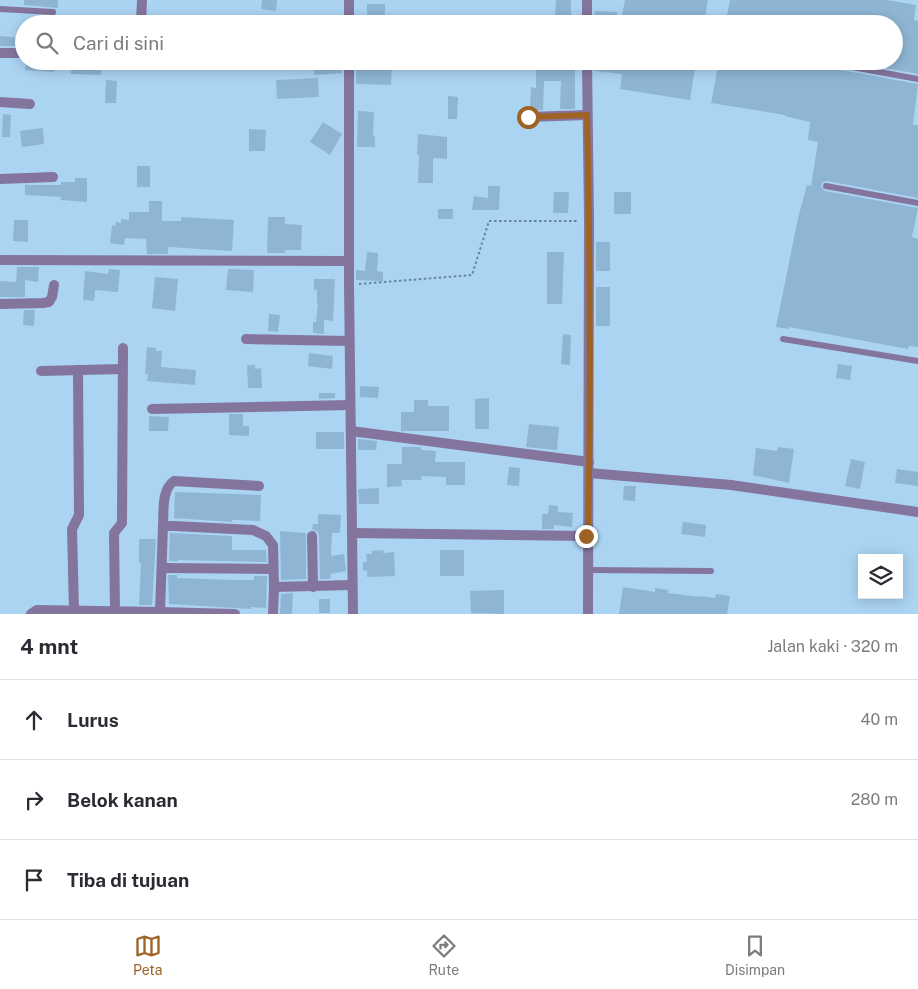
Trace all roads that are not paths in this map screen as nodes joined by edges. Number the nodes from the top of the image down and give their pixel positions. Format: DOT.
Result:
graph roads {
  1 [pos="142,0"];
  2 [pos="349,0"];
  3 [pos="587,0"];
  4 [pos="0,9"];
  5 [pos="53,12"];
  6 [pos="141,15"];
  7 [pos="349,15"];
  8 [pos="587,15"];
  9 [pos="0,53"];
  10 [pos="15,53"];
  11 [pos="349,70"];
  12 [pos="587,70"];
  13 [pos="868,70"];
  14 [pos="918,79"];
  15 [pos="0,102"];
  16 [pos="30,104"];
  17 [pos="587,115"];
  18 [pos="528,117"];
  19 [pos="53,177"];
  20 [pos="0,179"];
  21 [pos="826,186"];
  22 [pos="918,204"];
  23 [pos="0,260"];
  24 [pos="349,261"];
  25 [pos="54,285"];
  26 [pos="0,304"];
  27 [pos="246,339"];
  28 [pos="783,339"];
  29 [pos="349,341"];
  30 [pos="123,348"];
  31 [pos="918,361"];
  32 [pos="122,369"];
  33 [pos="78,370"];
  34 [pos="41,371"];
  35 [pos="350,406"];
  36 [pos="152,409"];
  37 [pos="351,431"];
  38 [pos="589,462"];
  39 [pos="590,473"];
  40 [pos="259,486"];
  41 [pos="918,512"];
  42 [pos="163,526"];
  43 [pos="352,533"];
  44 [pos="312,536"];
  45 [pos="588,536"];
  46 [pos="162,568"];
  47 [pos="274,569"];
  48 [pos="588,570"];
  49 [pos="711,571"];
  50 [pos="352,585"];
  51 [pos="274,587"];
  52 [pos="313,587"];
  53 [pos="74,611"];
  54 [pos="116,612"];
  55 [pos="160,612"];
  56 [pos="32,614"];
  57 [pos="235,614"];
  58 [pos="273,614"];
  59 [pos="353,614"];
  60 [pos="588,614"];
  1 -- 6 [label="street"];
  2 -- 7 [label="street"];
  3 -- 8 [label="street"];
  4 -- 5 [label="lane"];
  9 -- 10 [label="street"];
  11 -- 24 [label="street"];
  12 -- 17 [label="street"];
  13 -- 14 [label="lane"];
  15 -- 16 [label="street"];
  17 -- 18 [label="street"];
  17 -- 38 [label="street"];
  19 -- 20 [label="street"];
  21 -- 22 [label="lane"];
  23 -- 24 [label="street"];
  24 -- 29 [label="street"];
  25 -- 26 [label="street"];
  27 -- 29 [label="street"];
  28 -- 31 [label="lane"];
  29 -- 35 [label="street"];
  30 -- 32 [label="street"];
  32 -- 33 [label="street"];
  32 -- 54 [label="street"];
  33 -- 34 [label="street"];
  33 -- 53 [label="street"];
  35 -- 36 [label="street"];
  35 -- 37 [label="street"];
  37 -- 38 [label="street"];
  37 -- 43 [label="street"];
  38 -- 39 [label="street"];
  39 -- 41 [label="street"];
  39 -- 45 [label="street"];
  40 -- 42 [label="street"];
  42 -- 46 [label="street"];
  42 -- 47 [label="street"];
  43 -- 45 [label="street"];
  43 -- 50 [label="street"];
  44 -- 52 [label="street"];
  45 -- 48 [label="street"];
  46 -- 47 [label="street"];
  46 -- 55 [label="street"];
  47 -- 51 [label="street"];
  48 -- 49 [label="lane"];
  48 -- 60 [label="street"];
  50 -- 52 [label="street"];
  50 -- 59 [label="street"];
  51 -- 52 [label="street"];
  51 -- 58 [label="street"];
  53 -- 54 [label="street"];
  53 -- 56 [label="street"];
  54 -- 55 [label="street"];
  55 -- 57 [label="street"];
}
